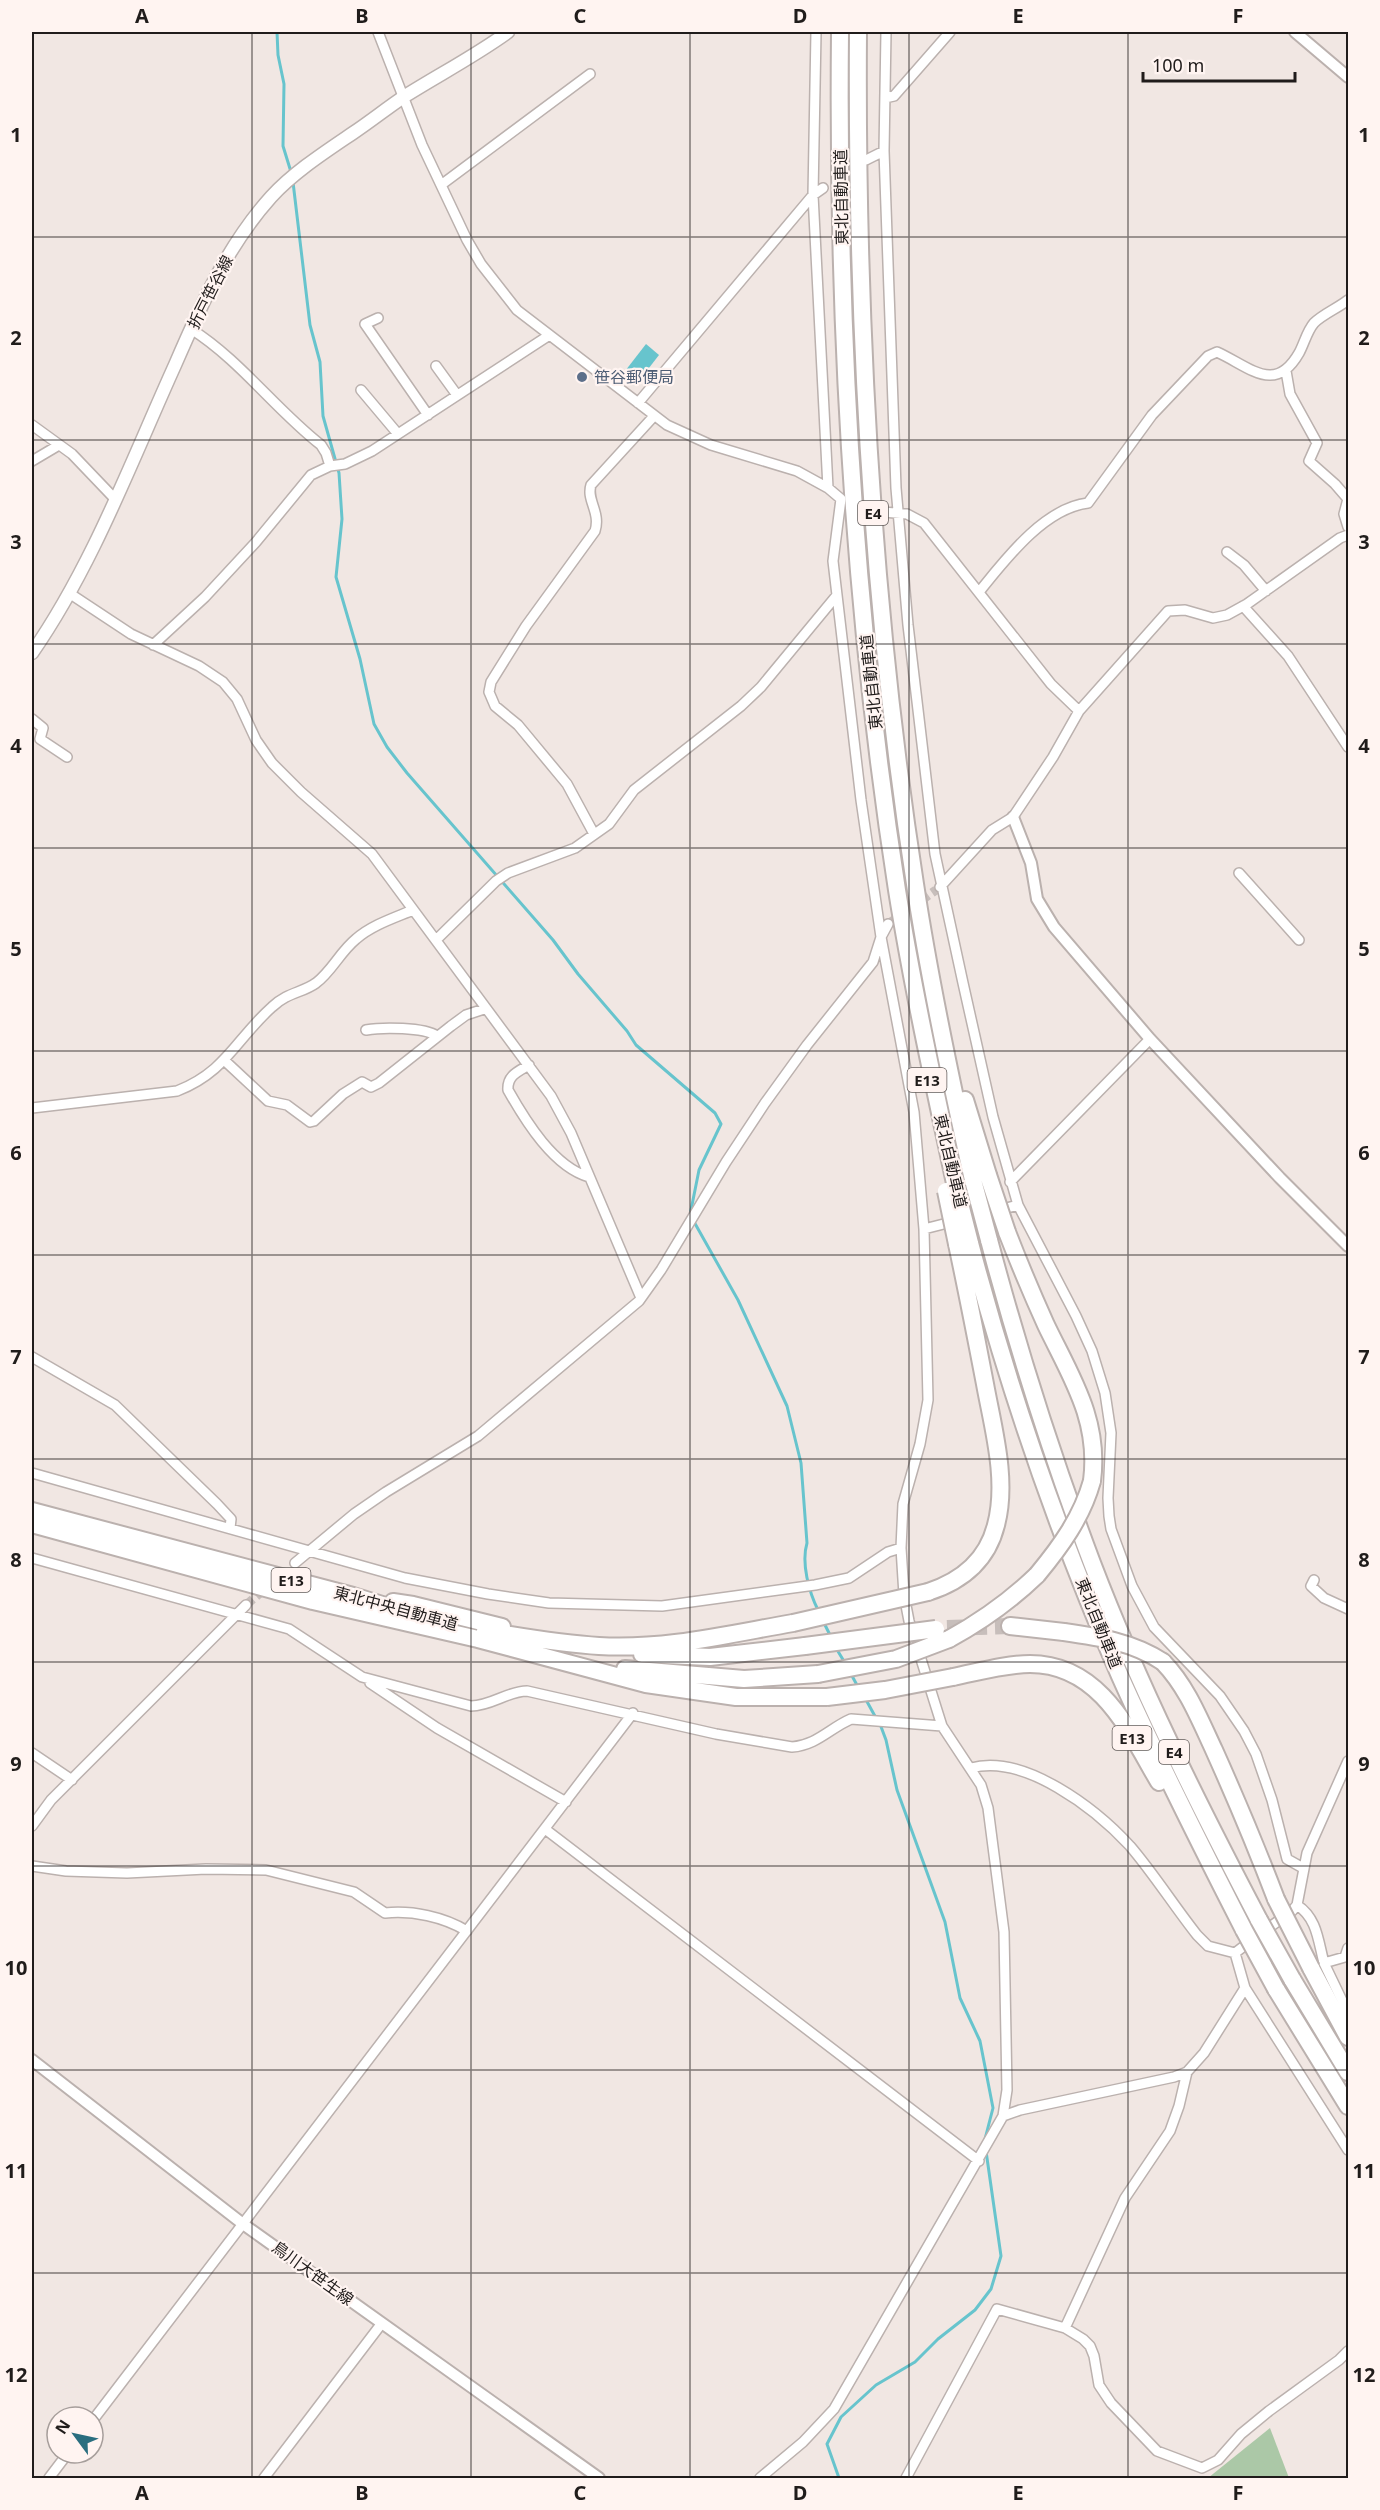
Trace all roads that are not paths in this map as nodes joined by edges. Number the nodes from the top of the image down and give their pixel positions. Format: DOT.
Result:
graph roads {
  1 [pos="378,32"];
  2 [pos="508,32"];
  3 [pos="816,32"];
  4 [pos="840,32"];
  5 [pos="858,32"];
  6 [pos="886,32"];
  7 [pos="950,32"];
  8 [pos="1295,32"];
  9 [pos="590,74"];
  10 [pos="1348,77"];
  11 [pos="405,97"];
  12 [pos="885,98"];
  13 [pos="884,151"];
  14 [pos="866,160"];
  15 [pos="441,185"];
  16 [pos="823,188"];
  17 [pos="813,195"];
  18 [pos="1348,300"];
  19 [pos="378,318"];
  20 [pos="191,328"];
  21 [pos="548,336"];
  22 [pos="436,366"];
  23 [pos="1286,371"];
  24 [pos="361,390"];
  25 [pos="458,395"];
  26 [pos="638,402"];
  27 [pos="428,414"];
  28 [pos="654,416"];
  29 [pos="32,425"];
  30 [pos="398,434"];
  31 [pos="59,445"];
  32 [pos="32,461"];
  33 [pos="330,466"];
  34 [pos="828,488"];
  35 [pos="115,499"];
  36 [pos="883,512"];
  37 [pos="899,514"];
  38 [pos="1348,527"];
  39 [pos="1348,535"];
  40 [pos="1227,552"];
  41 [pos="1266,591"];
  42 [pos="979,592"];
  43 [pos="69,593"];
  44 [pos="837,595"];
  45 [pos="1243,606"];
  46 [pos="153,645"];
  47 [pos="32,653"];
  48 [pos="1079,711"];
  49 [pos="32,719"];
  50 [pos="1344,731"];
  51 [pos="1348,747"];
  52 [pos="67,757"];
  53 [pos="1013,816"];
  54 [pos="594,834"];
  55 [pos="1239,873"];
  56 [pos="939,888"];
  57 [pos="413,910"];
  58 [pos="888,924"];
  59 [pos="881,937"];
  60 [pos="436,940"];
  61 [pos="1299,940"];
  62 [pos="910,968"];
  63 [pos="484,1009"];
  64 [pos="366,1030"];
  65 [pos="437,1036"];
  66 [pos="1150,1039"];
  67 [pos="224,1060"];
  68 [pos="529,1065"];
  69 [pos="32,1108"];
  70 [pos="589,1177"];
  71 [pos="980,1178"];
  72 [pos="1010,1182"];
  73 [pos="1018,1205"];
  74 [pos="924,1229"];
  75 [pos="964,1244"];
  76 [pos="1348,1246"];
  77 [pos="641,1298"];
  78 [pos="32,1357"];
  79 [pos="32,1473"];
  80 [pos="32,1511"];
  81 [pos="32,1524"];
  82 [pos="230,1528"];
  83 [pos="901,1548"];
  84 [pos="309,1551"];
  85 [pos="32,1558"];
  86 [pos="295,1563"];
  87 [pos="1314,1580"];
  88 [pos="351,1603"];
  89 [pos="246,1605"];
  90 [pos="1348,1610"];
  91 [pos="237,1615"];
  92 [pos="1010,1626"];
  93 [pos="944,1632"];
  94 [pos="551,1650"];
  95 [pos="362,1677"];
  96 [pos="633,1713"];
  97 [pos="942,1726"];
  98 [pos="32,1753"];
  99 [pos="1348,1766"];
  100 [pos="971,1768"];
  101 [pos="72,1780"];
  102 [pos="566,1802"];
  103 [pos="32,1826"];
  104 [pos="545,1829"];
  105 [pos="32,1866"];
  106 [pos="1303,1868"];
  107 [pos="1297,1905"];
  108 [pos="1241,1925"];
  109 [pos="467,1931"];
  110 [pos="1348,1948"];
  111 [pos="1235,1953"];
  112 [pos="1318,1966"];
  113 [pos="1245,1988"];
  114 [pos="1348,2013"];
  115 [pos="1348,2037"];
  116 [pos="32,2060"];
  117 [pos="1187,2072"];
  118 [pos="1348,2072"];
  119 [pos="1348,2106"];
  120 [pos="1003,2116"];
  121 [pos="1348,2150"];
  122 [pos="980,2158"];
  123 [pos="243,2224"];
  124 [pos="382,2323"];
  125 [pos="1065,2328"];
  126 [pos="1348,2352"];
  127 [pos="104,2405"];
  128 [pos="59,2465"];
  129 [pos="49,2478"];
  130 [pos="264,2478"];
  131 [pos="599,2478"];
  132 [pos="759,2478"];
  133 [pos="906,2478"];
  1 -- 11 [label="street"];
  2 -- 11 [label="main road, 折戸笹谷線"];
  3 -- 17 [label="street"];
  4 -- 62 [label="highway, 東北自動車道 / E4"];
  5 -- 71 [label="highway, 東北自動車道 / E4"];
  6 -- 12 [label="street"];
  7 -- 12 [label="street"];
  8 -- 10 [label="street"];
  9 -- 15 [label="street"];
  11 -- 15 [label="street"];
  11 -- 20 [label="main road, 折戸笹谷線"];
  12 -- 13 [label="street"];
  13 -- 14 [label="street"];
  13 -- 37 [label="street"];
  15 -- 21 [label="street"];
  16 -- 17 [label="street"];
  17 -- 26 [label="street"];
  17 -- 34 [label="street"];
  18 -- 23 [label="street"];
  19 -- 27 [label="street"];
  20 -- 33 [label="street"];
  20 -- 35 [label="main road, 折戸笹谷線"];
  21 -- 25 [label="street"];
  21 -- 26 [label="street"];
  22 -- 25 [label="street"];
  23 -- 38 [label="street"];
  23 -- 42 [label="street"];
  24 -- 30 [label="street"];
  25 -- 27 [label="street"];
  26 -- 28 [label="street"];
  27 -- 30 [label="street"];
  28 -- 34 [label="street"];
  28 -- 54 [label="street"];
  29 -- 31 [label="street"];
  30 -- 33 [label="street"];
  31 -- 32 [label="street"];
  31 -- 35 [label="street"];
  33 -- 46 [label="street"];
  34 -- 44 [label="street"];
  35 -- 43 [label="main road, 折戸笹谷線"];
  36 -- 37 [label="street"];
  37 -- 42 [label="street"];
  37 -- 56 [label="street"];
  39 -- 41 [label="street"];
  40 -- 41 [label="street"];
  41 -- 45 [label="street"];
  42 -- 48 [label="street"];
  43 -- 46 [label="street"];
  43 -- 47 [label="main road, 折戸笹谷線"];
  44 -- 54 [label="street"];
  44 -- 59 [label="street"];
  45 -- 48 [label="street"];
  45 -- 50 [label="street"];
  46 -- 57 [label="street"];
  48 -- 53 [label="street"];
  49 -- 52 [label="street"];
  50 -- 51 [label="street"];
  53 -- 56 [label="street"];
  53 -- 66 [label="street"];
  54 -- 60 [label="street"];
  55 -- 61 [label="street"];
  56 -- 72 [label="street"];
  57 -- 60 [label="street"];
  57 -- 67 [label="street"];
  58 -- 59 [label="street"];
  59 -- 74 [label="street"];
  59 -- 77 [label="street"];
  60 -- 63 [label="street"];
  62 -- 75 [label="highway, E13, bridge"];
  63 -- 65 [label="street"];
  63 -- 68 [label="street"];
  64 -- 65 [label="street"];
  65 -- 67 [label="street"];
  66 -- 72 [label="street"];
  66 -- 76 [label="street"];
  67 -- 69 [label="street"];
  68 -- 70 [label="street"];
  68 -- 70 [label="street"];
  70 -- 77 [label="street"];
  71 -- 93 [label="highway, E13, bridge"];
  71 -- 118 [label="highway, 東北自動車道 / E4, bridge"];
  72 -- 73 [label="street"];
  73 -- 74 [label="street"];
  73 -- 106 [label="street"];
  74 -- 83 [label="street"];
  75 -- 94 [label="highway, E13, bridge"];
  75 -- 108 [label="highway, 東北自動車道 / E4"];
  77 -- 84 [label="street"];
  78 -- 82 [label="street"];
  79 -- 82 [label="street"];
  80 -- 88 [label="highway, 東北中央自動車道 / E13"];
  81 -- 88 [label="highway, 東北中央自動車道 / E13"];
  82 -- 84 [label="street"];
  83 -- 84 [label="street"];
  83 -- 97 [label="street"];
  84 -- 86 [label="street"];
  85 -- 91 [label="street"];
  87 -- 90 [label="street"];
  88 -- 94 [label="highway, 東北中央自動車道 / E13"];
  89 -- 91 [label="street"];
  91 -- 95 [label="street"];
  91 -- 101 [label="street"];
  92 -- 112 [label="highway, bridge"];
  93 -- 94 [label="highway, E13, bridge"];
  93 -- 94 [label="highway, E13, bridge"];
  94 -- 108 [label="highway, E13, bridge"];
  95 -- 96 [label="street"];
  95 -- 102 [label="street"];
  96 -- 97 [label="street"];
  96 -- 102 [label="street"];
  97 -- 100 [label="street"];
  98 -- 101 [label="street"];
  99 -- 106 [label="street"];
  100 -- 111 [label="street"];
  100 -- 120 [label="street"];
  101 -- 103 [label="street"];
  102 -- 104 [label="street"];
  104 -- 109 [label="street"];
  104 -- 122 [label="street"];
  105 -- 109 [label="street"];
  106 -- 107 [label="street"];
  107 -- 111 [label="street"];
  107 -- 112 [label="street"];
  108 -- 119 [label="highway, 東北自動車道 / E4, bridge"];
  109 -- 123 [label="street"];
  110 -- 112 [label="street"];
  111 -- 113 [label="street"];
  112 -- 114 [label="street"];
  112 -- 115 [label="highway"];
  113 -- 117 [label="street"];
  113 -- 121 [label="street"];
  116 -- 123 [label="street, 鳥川大笹生線"];
  117 -- 120 [label="street"];
  117 -- 125 [label="street"];
  120 -- 122 [label="street"];
  122 -- 132 [label="street"];
  123 -- 124 [label="street, 鳥川大笹生線"];
  123 -- 127 [label="street"];
  124 -- 130 [label="street"];
  124 -- 131 [label="street, 鳥川大笹生線"];
  125 -- 126 [label="street"];
  125 -- 133 [label="street"];
  128 -- 129 [label="street"];
}
